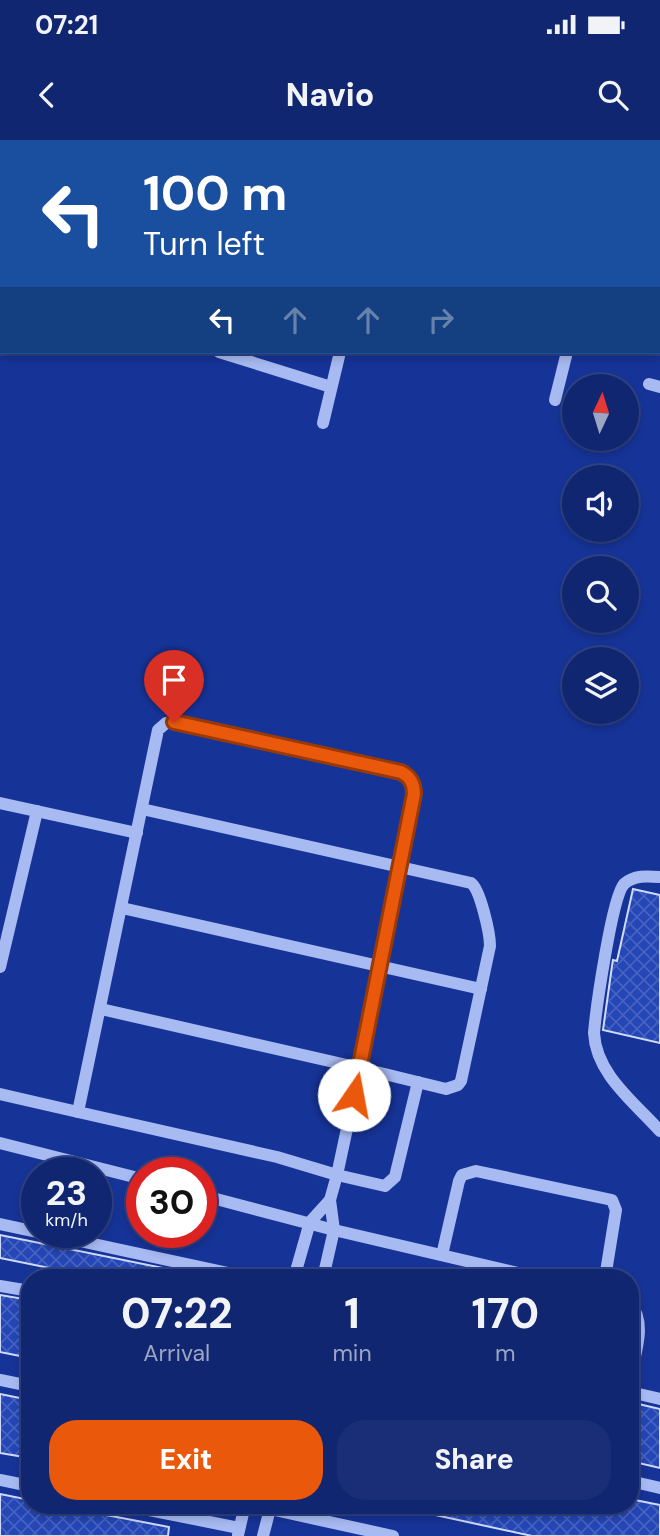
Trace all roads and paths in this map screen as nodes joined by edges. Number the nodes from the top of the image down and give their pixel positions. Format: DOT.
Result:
graph roads {
  1 [pos="225,354"];
  2 [pos="339,354"];
  3 [pos="566,354"];
  4 [pos="331,387"];
  5 [pos="555,400"];
  6 [pos="323,424"];
  7 [pos="0,803"];
  8 [pos="142,809"];
  9 [pos="37,811"];
  10 [pos="137,833"];
  11 [pos="400,866"];
  12 [pos="660,877"];
  13 [pos="122,908"];
  14 [pos="379,965"];
  15 [pos="0,967"];
  16 [pos="481,989"];
  17 [pos="101,1009"];
  18 [pos="360,1068"];
  19 [pos="418,1082"];
  20 [pos="0,1094"];
  21 [pos="78,1112"];
  22 [pos="660,1131"];
  23 [pos="0,1143"];
  24 [pos="126,1175"];
  25 [pos="337,1175"];
  26 [pos="217,1199"];
  27 [pos="330,1200"];
  28 [pos="310,1222"];
  29 [pos="0,1224"];
  30 [pos="21,1229"];
  31 [pos="334,1230"];
  32 [pos="111,1248"];
  33 [pos="442,1255"];
  34 [pos="209,1269"];
  35 [pos="297,1269"];
  36 [pos="325,1269"];
  37 [pos="501,1269"];
  38 [pos="606,1269"];
  39 [pos="0,1286"];
  40 [pos="21,1290"];
  41 [pos="0,1380"];
  42 [pos="21,1384"];
  43 [pos="639,1394"];
  44 [pos="660,1399"];
  45 [pos="0,1480"];
  46 [pos="639,1483"];
  47 [pos="21,1484"];
  48 [pos="660,1488"];
  49 [pos="162,1514"];
  50 [pos="243,1514"];
  51 [pos="268,1514"];
  52 [pos="300,1514"];
  53 [pos="238,1532"];
  54 [pos="263,1536"];
  55 [pos="393,1536"];
  1 -- 4 [label="street"];
  2 -- 4 [label="street"];
  3 -- 5 [label="street"];
  4 -- 6 [label="street"];
  7 -- 9 [label="street"];
  8 -- 10 [label="street"];
  8 -- 11 [label="street"];
  8 -- 11 [label="street"];
  9 -- 10 [label="street"];
  9 -- 15 [label="street"];
  10 -- 13 [label="street"];
  11 -- 14 [label="street"];
  11 -- 16 [label="street"];
  12 -- 22 [label="street"];
  13 -- 14 [label="street"];
  13 -- 17 [label="street"];
  14 -- 16 [label="street"];
  14 -- 18 [label="street"];
  16 -- 19 [label="street"];
  17 -- 18 [label="street"];
  17 -- 21 [label="street"];
  18 -- 19 [label="street"];
  18 -- 25 [label="street"];
  19 -- 25 [label="street"];
  20 -- 21 [label="street"];
  21 -- 25 [label="street"];
  23 -- 24 [label="street"];
  25 -- 27 [label="street"];
  26 -- 28 [label="street"];
  27 -- 28 [label="street"];
  27 -- 31 [label="street"];
  28 -- 31 [label="street"];
  28 -- 35 [label="street"];
  29 -- 30 [label="street"];
  31 -- 33 [label="street"];
  31 -- 36 [label="street"];
  32 -- 34 [label="street"];
  33 -- 37 [label="street"];
  33 -- 38 [label="street"];
  39 -- 40 [label="street"];
  41 -- 42 [label="street"];
  43 -- 44 [label="street"];
  45 -- 47 [label="street"];
  46 -- 48 [label="street"];
  49 -- 53 [label="street"];
  50 -- 53 [label="street"];
  51 -- 54 [label="street"];
  52 -- 55 [label="street"];
}
